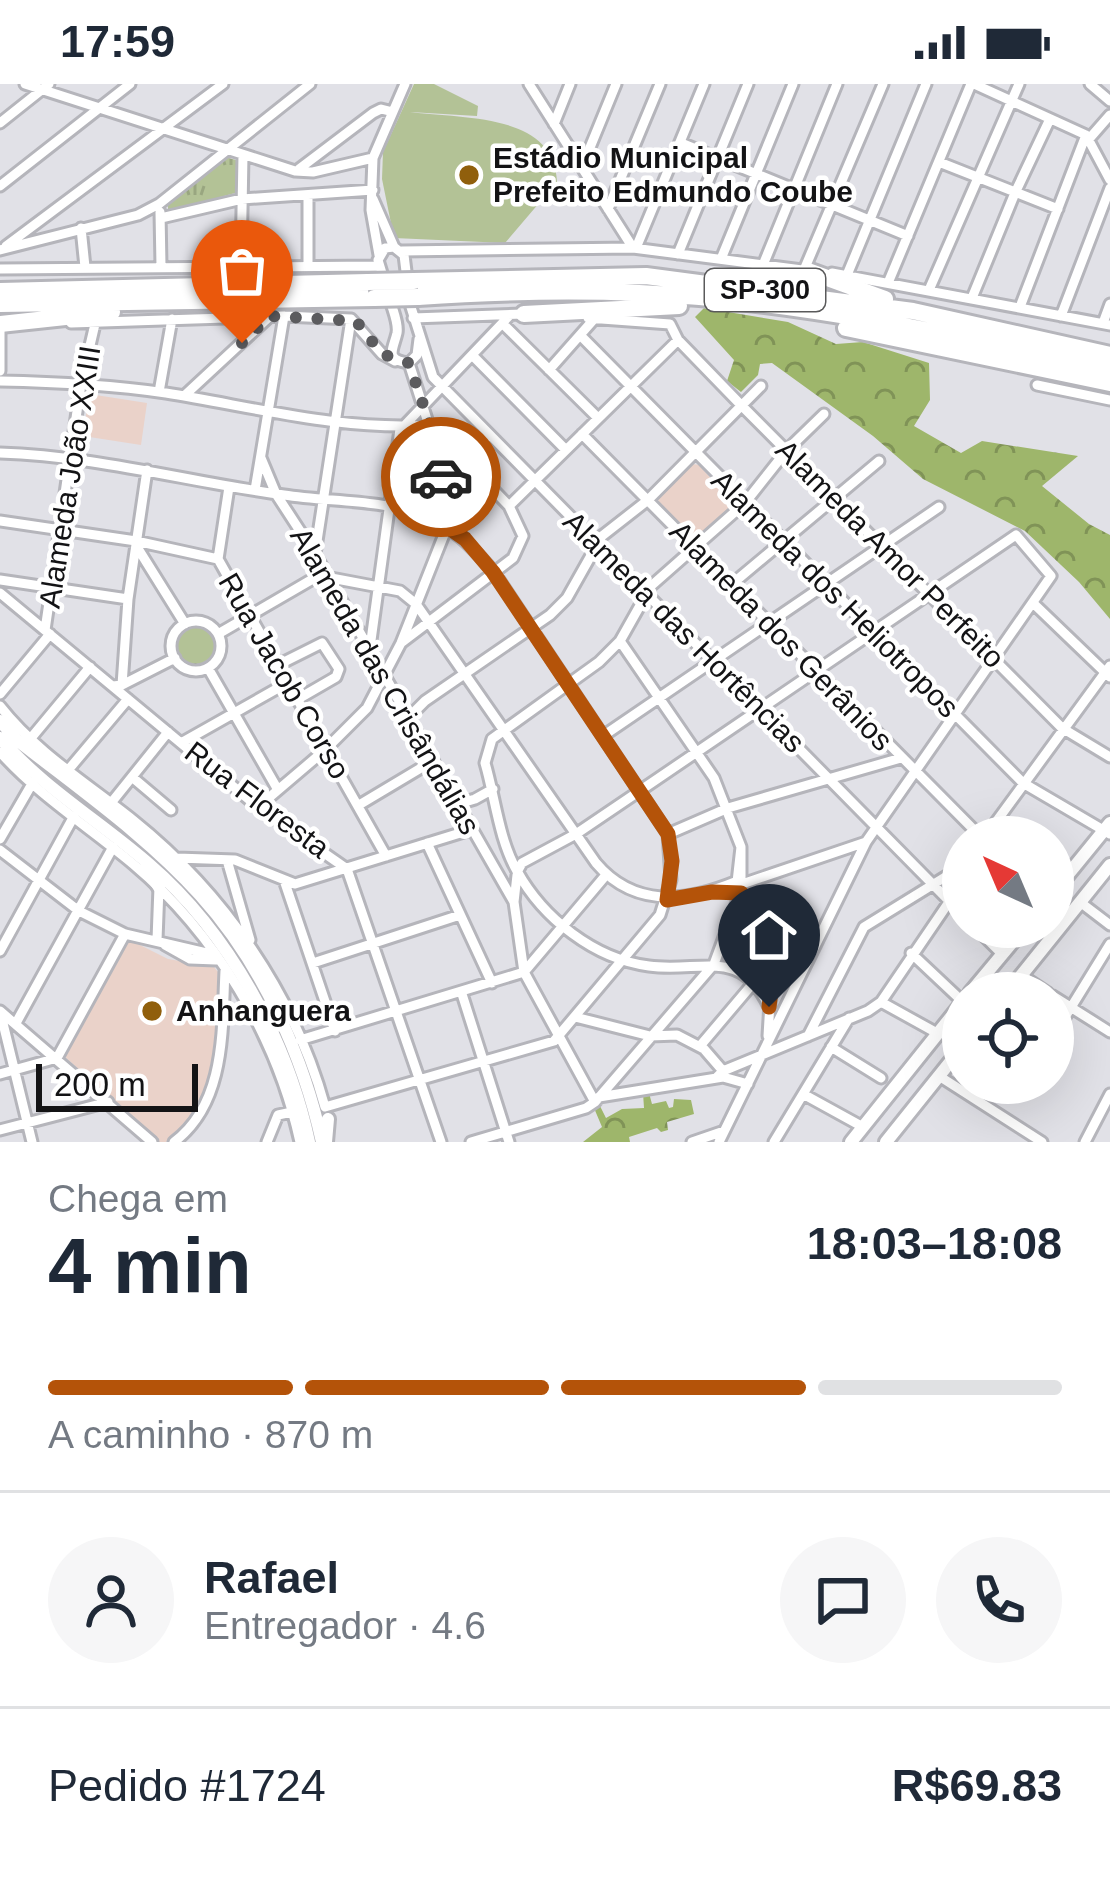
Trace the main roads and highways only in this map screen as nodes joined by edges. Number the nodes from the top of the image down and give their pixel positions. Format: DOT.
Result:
graph roads {
  1 [pos="806,270"];
  2 [pos="375,275"];
  3 [pos="0,288"];
  4 [pos="424,291"];
  5 [pos="0,304"];
  6 [pos="702,305"];
  7 [pos="174,310"];
  8 [pos="913,311"];
  9 [pos="512,318"];
  10 [pos="0,324"];
  11 [pos="1110,355"];
  12 [pos="1110,370"];
  13 [pos="1110,382"];
  14 [pos="0,721"];
  15 [pos="0,738"];
  16 [pos="60,776"];
  17 [pos="69,790"];
  18 [pos="106,806"];
  19 [pos="134,820"];
  20 [pos="1108,829"];
  21 [pos="139,855"];
  22 [pos="1110,865"];
  23 [pos="1074,866"];
  24 [pos="159,886"];
  25 [pos="219,903"];
  26 [pos="221,920"];
  27 [pos="1008,948"];
  28 [pos="988,972"];
  29 [pos="1023,972"];
  30 [pos="260,1028"];
  31 [pos="942,1028"];
  32 [pos="285,1061"];
  33 [pos="942,1072"];
  34 [pos="326,1113"];
  35 [pos="310,1142"];
  36 [pos="327,1142"];
  37 [pos="851,1142"];
  38 [pos="886,1142"];
  1 -- 8 [label="highway, SP-300"];
  2 -- 3 [label="highway, SP-300"];
  2 -- 4 [label="highway, SP-300, bridge"];
  2 -- 7 [label="highway, SP-300"];
  4 -- 6 [label="highway"];
  4 -- 8 [label="highway, SP-300"];
  4 -- 12 [label="highway, SP-300"];
  5 -- 7 [label="highway, SP-300"];
  6 -- 9 [label="highway"];
  6 -- 13 [label="highway"];
  7 -- 10 [label="highway"];
  8 -- 11 [label="highway, SP-300"];
  14 -- 16 [label="main road"];
  15 -- 16 [label="main road"];
  16 -- 17 [label="main road"];
  17 -- 18 [label="main road"];
  17 -- 21 [label="main road"];
  18 -- 19 [label="main road"];
  18 -- 26 [label="main road"];
  20 -- 23 [label="main road"];
  21 -- 24 [label="main road"];
  21 -- 32 [label="main road"];
  22 -- 29 [label="main road"];
  25 -- 26 [label="main road"];
  26 -- 36 [label="main road"];
  27 -- 28 [label="main road"];
  30 -- 32 [label="main road"];
  31 -- 37 [label="main road"];
  32 -- 35 [label="main road"];
  33 -- 38 [label="main road"];
  34 -- 36 [label="main road"];
}
